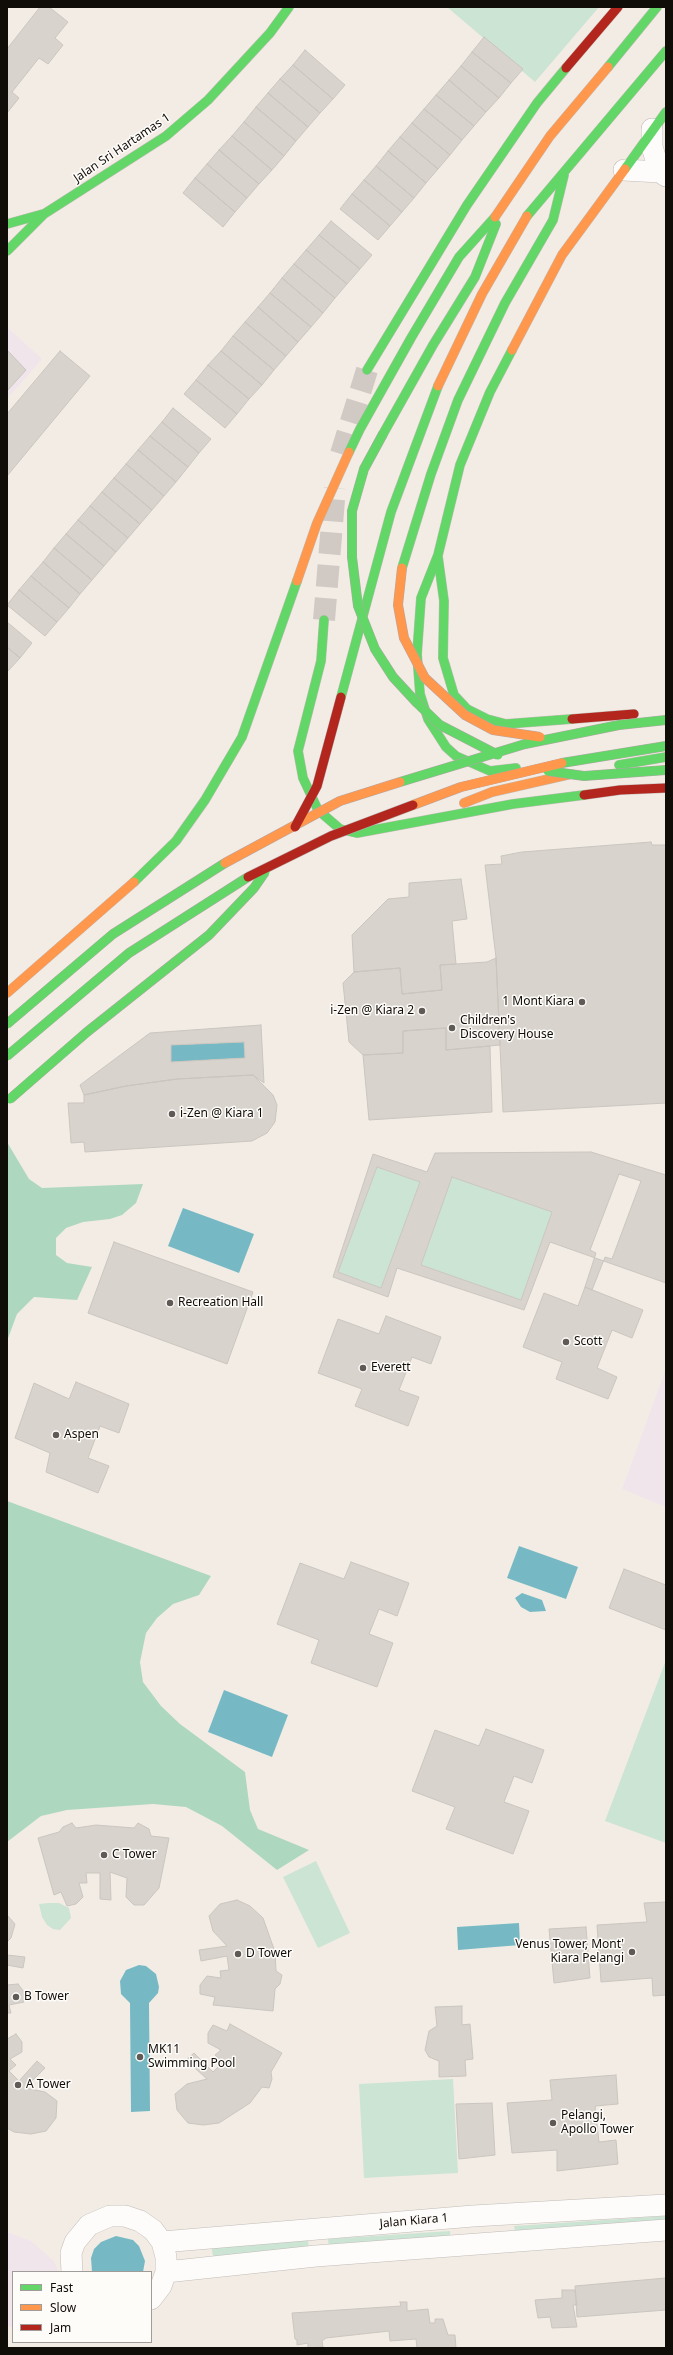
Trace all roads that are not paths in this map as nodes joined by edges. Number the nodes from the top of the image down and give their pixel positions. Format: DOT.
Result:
graph roads {
  1 [pos="289,7"];
  2 [pos="618,7"];
  3 [pos="657,7"];
  4 [pos="666,52"];
  5 [pos="666,112"];
  6 [pos="652,129"];
  7 [pos="624,170"];
  8 [pos="565,172"];
  9 [pos="663,174"];
  10 [pos="500,212"];
  11 [pos="44,214"];
  12 [pos="7,224"];
  13 [pos="7,251"];
  14 [pos="367,370"];
  15 [pos="438,556"];
  16 [pos="324,620"];
  17 [pos="666,710"];
  18 [pos="666,720"];
  19 [pos="666,724"];
  20 [pos="666,738"];
  21 [pos="666,746"];
  22 [pos="666,757"];
  23 [pos="666,770"];
  24 [pos="666,788"];
  25 [pos="409,825"];
  26 [pos="288,840"];
  27 [pos="280,852"];
  28 [pos="7,993"];
  29 [pos="7,1024"];
  30 [pos="7,1056"];
  31 [pos="8,1100"];
  32 [pos="666,2205"];
  33 [pos="666,2230"];
  34 [pos="162,2242"];
  35 [pos="72,2271"];
  36 [pos="166,2272"];
  37 [pos="152,2298"];
  1 -- 11 [label="main road, Jalan Sri Hartamas 1"];
  2 -- 14 [label="main road"];
  3 -- 10 [label="main road"];
  4 -- 8 [label="main road"];
  5 -- 6 [label="main road"];
  6 -- 7 [label="main road"];
  6 -- 9 [label="street"];
  7 -- 9 [label="street"];
  7 -- 15 [label="main road"];
  8 -- 19 [label="main road, bridge"];
  8 -- 26 [label="main road, bridge"];
  10 -- 23 [label="main road, bridge"];
  10 -- 28 [label="main road"];
  11 -- 12 [label="main road, Jalan Sri Hartamas 1"];
  11 -- 13 [label="main road, Jalan Sri Hartamas 1"];
  15 -- 17 [label="main road"];
  15 -- 20 [label="main road"];
  16 -- 25 [label="main road"];
  18 -- 29 [label="main road, bridge"];
  21 -- 30 [label="main road, bridge"];
  22 -- 25 [label="main road"];
  24 -- 25 [label="main road"];
  27 -- 31 [label="main road, bridge"];
  32 -- 34 [label="street, Jalan Kiara 1"];
  33 -- 36 [label="street"];
  34 -- 35 [label="street"];
  34 -- 36 [label="street"];
  36 -- 37 [label="street"];
}
